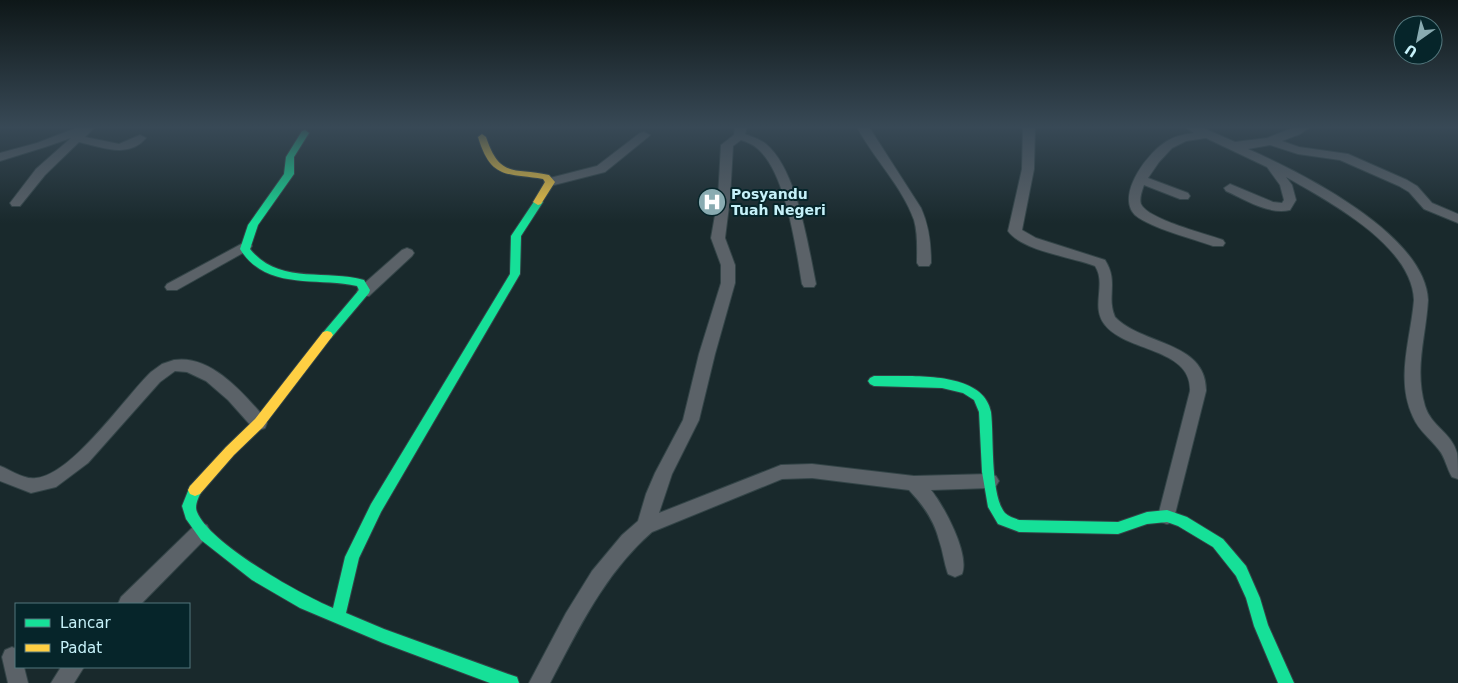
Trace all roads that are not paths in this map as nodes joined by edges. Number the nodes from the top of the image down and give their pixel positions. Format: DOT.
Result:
graph roads {
  1 [pos="13,159"];
  2 [pos="54,159"];
  3 [pos="290,159"];
  4 [pos="489,159"];
  5 [pos="614,159"];
  6 [pos="726,159"];
  7 [pos="771,159"];
  8 [pos="880,159"];
  9 [pos="1028,159"];
  10 [pos="1155,159"];
  11 [pos="1259,159"];
  12 [pos="1348,159"];
  13 [pos="1271,165"];
  14 [pos="0,167"];
  15 [pos="1141,180"];
  16 [pos="550,182"];
  17 [pos="1230,188"];
  18 [pos="1184,196"];
  19 [pos="16,203"];
  20 [pos="1458,218"];
  21 [pos="1218,243"];
  22 [pos="245,246"];
  23 [pos="407,253"];
  24 [pos="924,263"];
  25 [pos="808,284"];
  26 [pos="172,287"];
  27 [pos="364,292"];
  28 [pos="874,381"];
  29 [pos="259,423"];
  30 [pos="1458,472"];
  31 [pos="0,473"];
  32 [pos="990,482"];
  33 [pos="914,483"];
  34 [pos="1167,516"];
  35 [pos="646,526"];
  36 [pos="201,531"];
  37 [pos="956,568"];
  38 [pos="129,603"];
  39 [pos="338,617"];
  40 [pos="12,657"];
  41 [pos="73,668"];
  42 [pos="18,683"];
  43 [pos="62,683"];
  44 [pos="511,683"];
  45 [pos="540,683"];
  46 [pos="1286,683"];
  1 -- 14 [label="street"];
  2 -- 19 [label="street"];
  3 -- 22 [label="street"];
  4 -- 16 [label="street"];
  5 -- 16 [label="street"];
  6 -- 35 [label="street"];
  7 -- 25 [label="street"];
  8 -- 24 [label="street"];
  9 -- 34 [label="street"];
  10 -- 15 [label="street"];
  11 -- 13 [label="street"];
  12 -- 20 [label="street"];
  13 -- 17 [label="street"];
  13 -- 30 [label="street"];
  15 -- 18 [label="street"];
  15 -- 21 [label="street"];
  16 -- 39 [label="street"];
  22 -- 26 [label="street"];
  22 -- 27 [label="street"];
  23 -- 27 [label="street"];
  27 -- 29 [label="street"];
  28 -- 32 [label="street"];
  29 -- 31 [label="street"];
  29 -- 36 [label="street"];
  32 -- 33 [label="street"];
  32 -- 34 [label="street"];
  33 -- 35 [label="street"];
  33 -- 37 [label="street"];
  34 -- 46 [label="street"];
  35 -- 45 [label="street"];
  36 -- 38 [label="street"];
  36 -- 39 [label="street"];
  39 -- 44 [label="street"];
  40 -- 42 [label="street"];
  41 -- 43 [label="street"];
}
